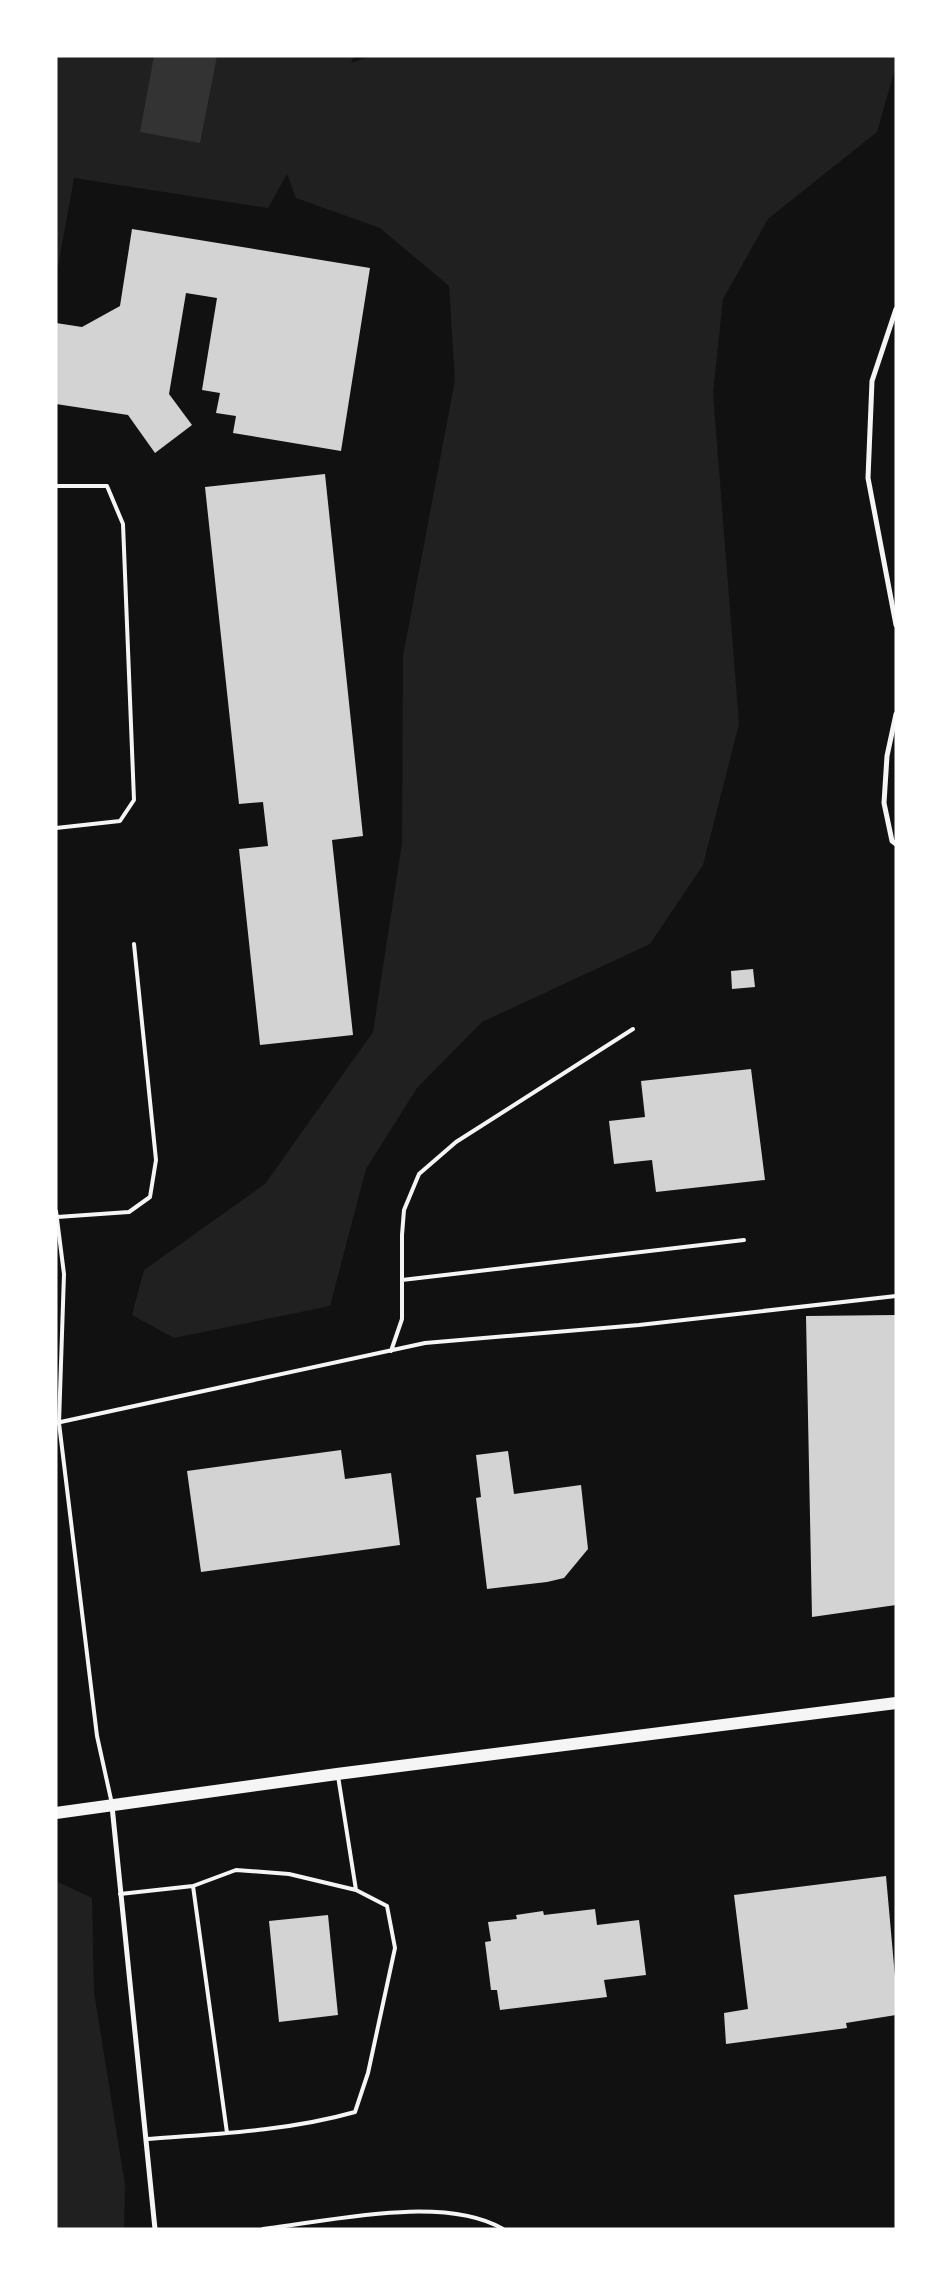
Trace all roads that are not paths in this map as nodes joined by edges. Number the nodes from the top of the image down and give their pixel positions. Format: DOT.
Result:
graph roads {
  1 [pos="896,309"];
  2 [pos="56,486"];
  3 [pos="896,625"];
  4 [pos="896,714"];
  5 [pos="56,828"];
  6 [pos="896,844"];
  7 [pos="134,944"];
  8 [pos="634,1028"];
  9 [pos="56,1211"];
  10 [pos="57,1217"];
  11 [pos="744,1240"];
  12 [pos="56,1274"];
  13 [pos="64,1274"];
  14 [pos="402,1280"];
  15 [pos="896,1296"];
  16 [pos="391,1351"];
  17 [pos="58,1423"];
  18 [pos="896,1703"];
  19 [pos="338,1774"];
  20 [pos="112,1806"];
  21 [pos="56,1813"];
  22 [pos="193,1886"];
  23 [pos="356,1890"];
  24 [pos="120,1894"];
  25 [pos="227,2133"];
  26 [pos="147,2139"];
  27 [pos="155,2229"];
  28 [pos="263,2229"];
  29 [pos="503,2229"];
  1 -- 3 [label="street"];
  2 -- 5 [label="lane"];
  4 -- 6 [label="street"];
  7 -- 10 [label="lane"];
  8 -- 14 [label="lane"];
  9 -- 10 [label="lane"];
  10 -- 13 [label="lane"];
  11 -- 14 [label="lane"];
  12 -- 13 [label="lane"];
  13 -- 17 [label="lane"];
  14 -- 16 [label="lane"];
  15 -- 16 [label="lane"];
  16 -- 17 [label="lane"];
  17 -- 20 [label="lane"];
  18 -- 19 [label="main road"];
  19 -- 20 [label="main road"];
  19 -- 23 [label="lane"];
  20 -- 21 [label="main road"];
  20 -- 24 [label="street"];
  22 -- 23 [label="lane"];
  22 -- 24 [label="lane"];
  22 -- 25 [label="lane"];
  23 -- 25 [label="lane"];
  24 -- 26 [label="street"];
  25 -- 26 [label="lane"];
  26 -- 27 [label="street"];
  28 -- 29 [label="lane"];
}
